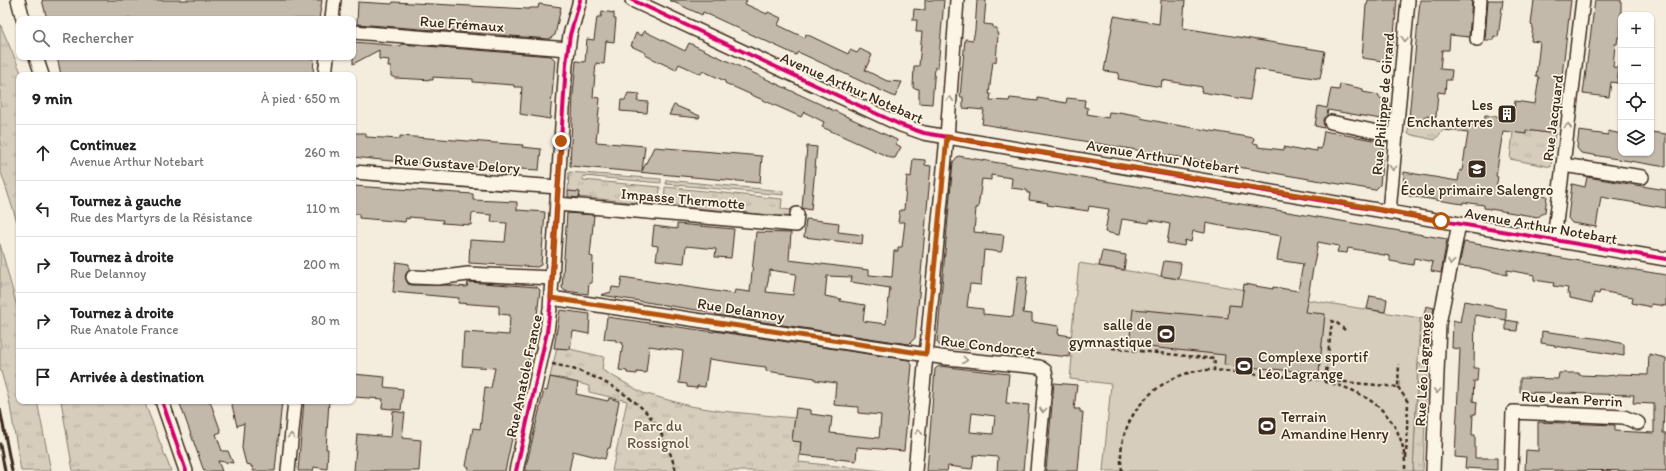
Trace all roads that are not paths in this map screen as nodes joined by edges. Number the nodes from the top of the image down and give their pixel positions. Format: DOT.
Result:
graph roads {
  1 [pos="18,0"];
  2 [pos="334,0"];
  3 [pos="580,0"];
  4 [pos="632,0"];
  5 [pos="957,0"];
  6 [pos="1408,0"];
  7 [pos="1480,0"];
  8 [pos="1583,0"];
  9 [pos="22,16"];
  10 [pos="332,16"];
  11 [pos="356,32"];
  12 [pos="1477,39"];
  13 [pos="568,49"];
  14 [pos="37,60"];
  15 [pos="326,60"];
  16 [pos="41,72"];
  17 [pos="325,72"];
  18 [pos="1331,122"];
  19 [pos="1396,136"];
  20 [pos="947,137"];
  21 [pos="1563,165"];
  22 [pos="356,172"];
  23 [pos="1642,177"];
  24 [pos="558,187"];
  25 [pos="557,204"];
  26 [pos="1389,212"];
  27 [pos="797,214"];
  28 [pos="1459,224"];
  29 [pos="1554,239"];
  30 [pos="1666,259"];
  31 [pos="413,277"];
  32 [pos="552,278"];
  33 [pos="551,298"];
  34 [pos="926,354"];
  35 [pos="163,404"];
  36 [pos="295,404"];
  37 [pos="1638,423"];
  38 [pos="188,471"];
  39 [pos="288,471"];
  40 [pos="516,471"];
  41 [pos="915,471"];
  42 [pos="1037,471"];
  43 [pos="1433,471"];
  44 [pos="1511,471"];
  1 -- 9 [label="street"];
  2 -- 10 [label="street"];
  3 -- 13 [label="street, Rue Anatole France"];
  4 -- 20 [label="street, Avenue Arthur Notebart"];
  20 -- 5 [label="street, one-way"];
  6 -- 19 [label="street, Rue Philippe de Girard, one-way"];
  7 -- 12 [label="street"];
  21 -- 8 [label="street, Rue Jacquard, one-way"];
  11 -- 13 [label="street, Rue Frémaux"];
  13 -- 24 [label="street, Rue Anatole France"];
  14 -- 16 [label="street"];
  15 -- 17 [label="street"];
  18 -- 19 [label="street"];
  19 -- 26 [label="street, Rue Philippe de Girard, one-way"];
  20 -- 26 [label="street, Avenue Arthur Notebart"];
  20 -- 34 [label="street"];
  21 -- 23 [label="street"];
  21 -- 29 [label="street, Rue Jacquard"];
  22 -- 24 [label="street, Rue Gustave Delory"];
  24 -- 25 [label="street, Rue Anatole France"];
  25 -- 27 [label="street, Impasse Thermotte"];
  25 -- 32 [label="street, Rue Anatole France"];
  26 -- 28 [label="street, Avenue Arthur Notebart"];
  28 -- 29 [label="street, Avenue Arthur Notebart"];
  28 -- 43 [label="street, Rue Léo Lagrange, one-way"];
  29 -- 30 [label="street, Avenue Arthur Notebart"];
  31 -- 32 [label="street"];
  32 -- 33 [label="street, Rue Anatole France"];
  33 -- 34 [label="street, Rue Delannoy"];
  33 -- 40 [label="street, Rue Anatole France"];
  41 -- 34 [label="street, one-way"];
  34 -- 42 [label="street, Rue Condorcet, one-way"];
  35 -- 38 [label="street"];
  39 -- 36 [label="street, one-way"];
  37 -- 44 [label="street, Rue Jean Perrin"];
}
